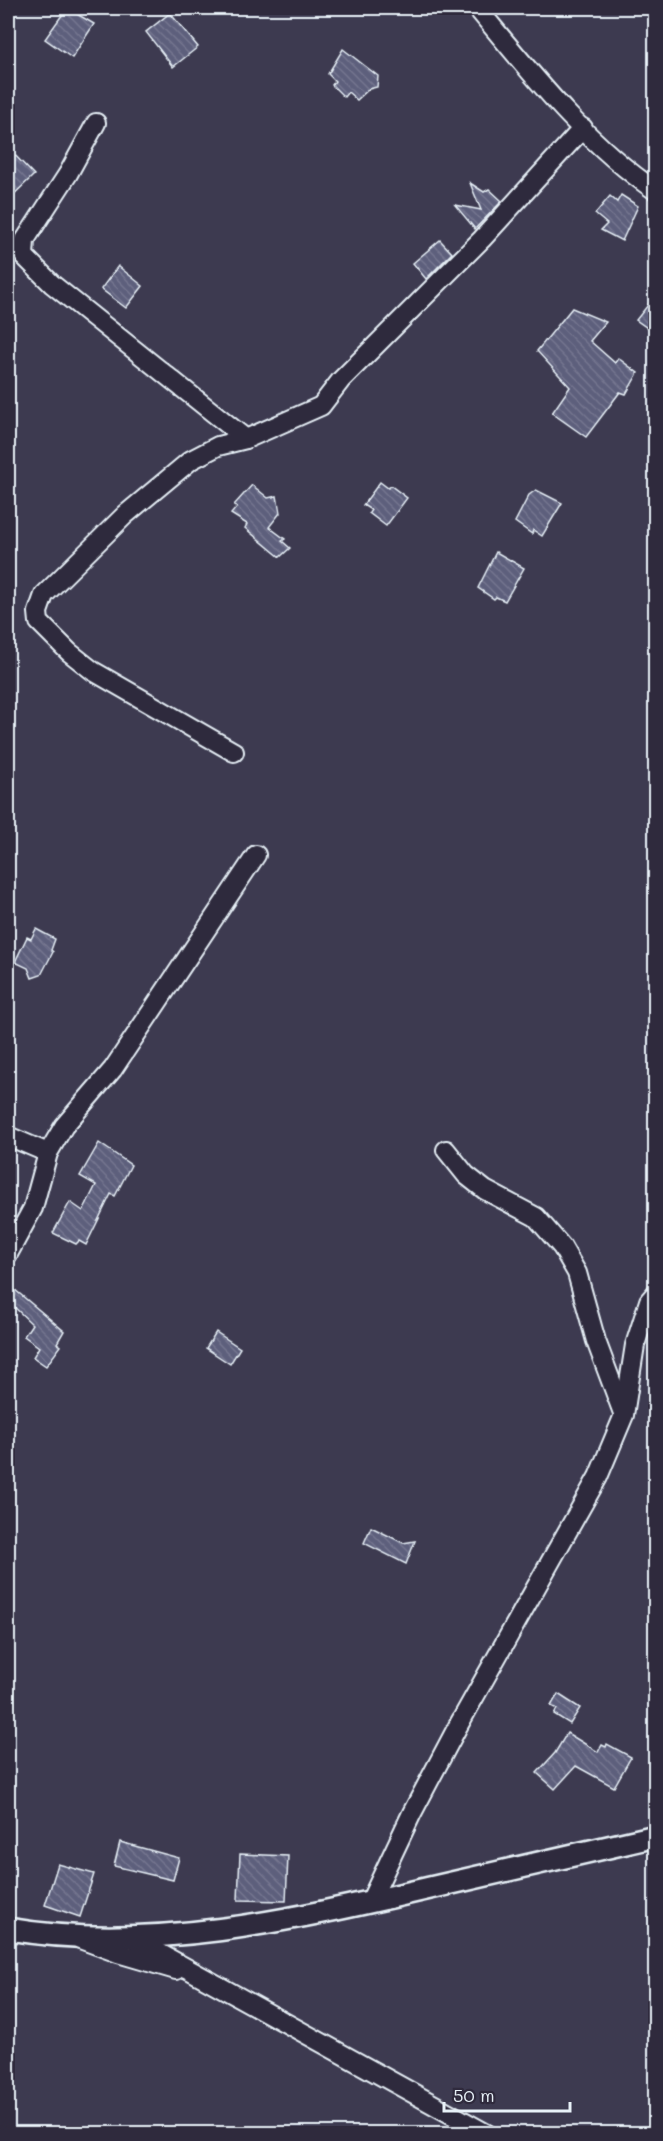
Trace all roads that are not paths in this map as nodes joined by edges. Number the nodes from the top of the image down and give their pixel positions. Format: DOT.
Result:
graph roads {
  1 [pos="477,8"];
  2 [pos="96,123"];
  3 [pos="583,128"];
  4 [pos="656,191"];
  5 [pos="246,439"];
  6 [pos="234,752"];
  7 [pos="256,855"];
  8 [pos="8,1136"];
  9 [pos="446,1150"];
  10 [pos="48,1153"];
  11 [pos="8,1254"];
  12 [pos="656,1293"];
  13 [pos="624,1415"];
  14 [pos="656,1836"];
  15 [pos="370,1902"];
  16 [pos="8,1929"];
  17 [pos="70,1935"];
  18 [pos="130,1938"];
  19 [pos="190,1973"];
  20 [pos="487,2133"];
  1 -- 3 [label="street"];
  2 -- 5 [label="street"];
  3 -- 4 [label="street"];
  3 -- 5 [label="street"];
  5 -- 6 [label="street"];
  7 -- 10 [label="street"];
  8 -- 10 [label="street"];
  9 -- 13 [label="street"];
  10 -- 11 [label="street"];
  12 -- 13 [label="street"];
  13 -- 15 [label="street"];
  14 -- 15 [label="street"];
  15 -- 18 [label="street"];
  16 -- 17 [label="street"];
  17 -- 18 [label="street"];
  17 -- 19 [label="street"];
  18 -- 19 [label="street"];
  19 -- 20 [label="street"];
}
